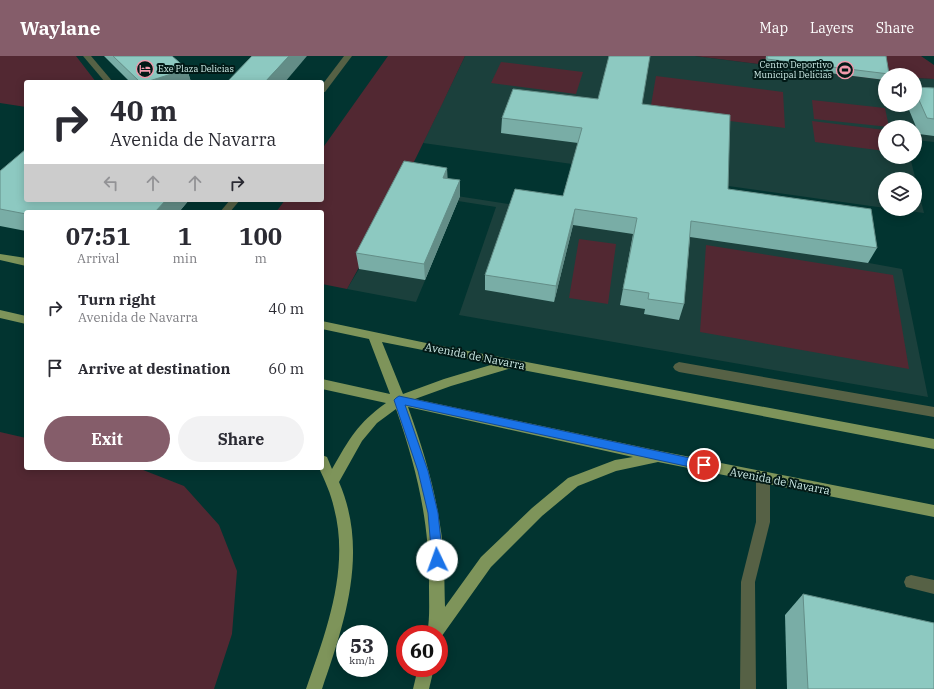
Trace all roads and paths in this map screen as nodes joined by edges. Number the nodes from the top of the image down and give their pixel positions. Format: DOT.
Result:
graph roads {
  1 [pos="87,56"];
  2 [pos="348,56"];
  3 [pos="108,80"];
  4 [pos="324,87"];
  5 [pos="0,257"];
  6 [pos="24,262"];
  7 [pos="0,314"];
  8 [pos="24,320"];
  9 [pos="324,325"];
  10 [pos="374,336"];
  11 [pos="513,364"];
  12 [pos="679,367"];
  13 [pos="324,384"];
  14 [pos="399,400"];
  15 [pos="934,412"];
  16 [pos="934,444"];
  17 [pos="660,456"];
  18 [pos="324,465"];
  19 [pos="763,477"];
  20 [pos="332,482"];
  21 [pos="934,511"];
  22 [pos="911,582"];
  23 [pos="934,587"];
  24 [pos="435,625"];
  25 [pos="441,625"];
  26 [pos="424,677"];
  27 [pos="314,689"];
  28 [pos="421,689"];
  29 [pos="748,689"];
  1 -- 3 [label="street"];
  2 -- 4 [label="street"];
  5 -- 6 [label="main road"];
  7 -- 8 [label="main road"];
  9 -- 10 [label="main road, Avenida de Navarra"];
  10 -- 11 [label="main road, Avenida de Navarra"];
  10 -- 14 [label="main road"];
  11 -- 14 [label="main road"];
  11 -- 16 [label="main road, Avenida de Navarra"];
  12 -- 15 [label="street"];
  13 -- 14 [label="main road, Avenida de Navarra"];
  14 -- 17 [label="main road, Avenida de Navarra"];
  14 -- 20 [label="main road"];
  14 -- 24 [label="main road"];
  17 -- 19 [label="main road, Avenida de Navarra"];
  17 -- 25 [label="main road"];
  18 -- 20 [label="main road"];
  19 -- 21 [label="main road, Avenida de Navarra"];
  19 -- 29 [label="street"];
  20 -- 27 [label="main road"];
  22 -- 23 [label="street"];
  26 -- 28 [label="main road"];
}
